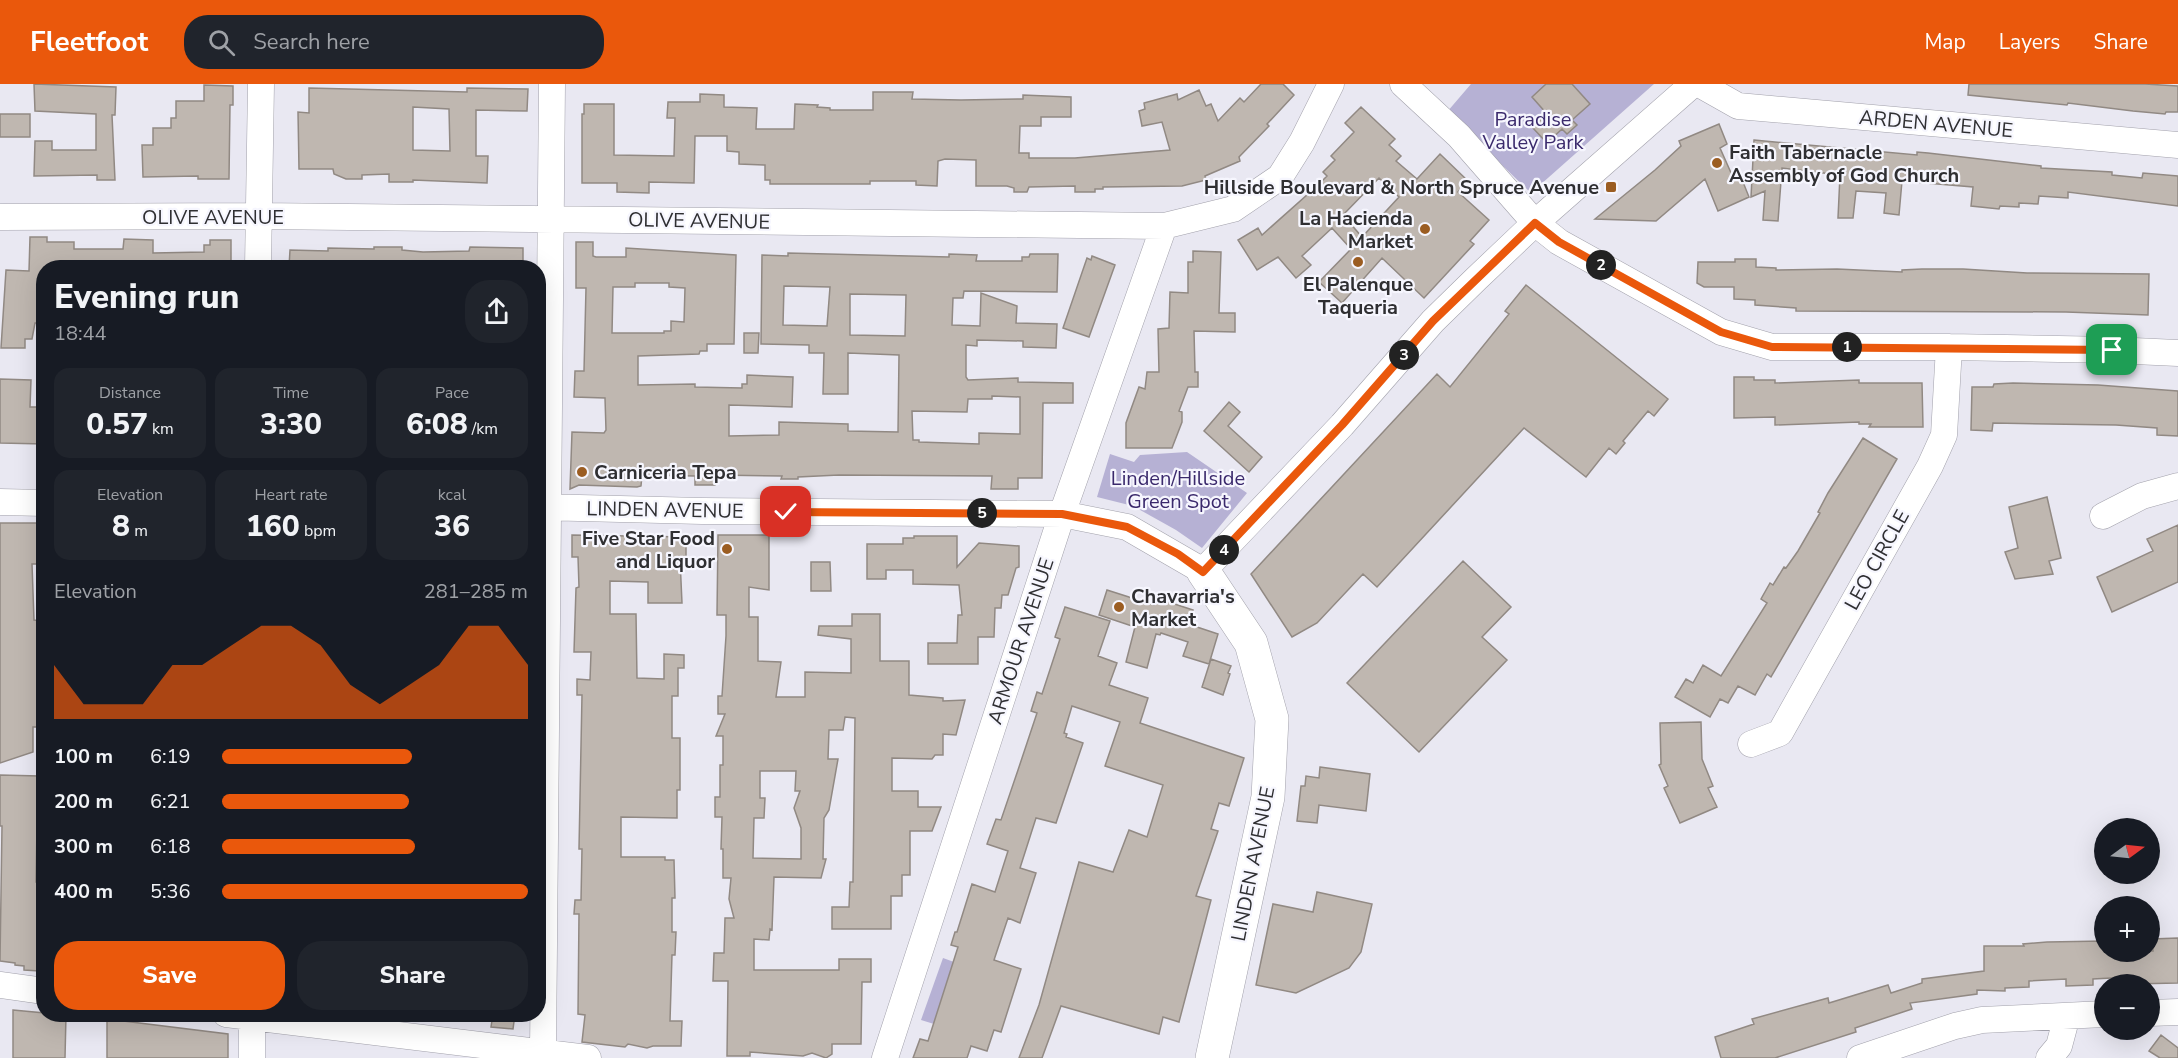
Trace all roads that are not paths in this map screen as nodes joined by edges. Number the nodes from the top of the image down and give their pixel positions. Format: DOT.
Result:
graph roads {
  1 [pos="261,84"];
  2 [pos="552,84"];
  3 [pos="1332,84"];
  4 [pos="1403,84"];
  5 [pos="1693,84"];
  6 [pos="1699,84"];
  7 [pos="2178,145"];
  8 [pos="258,216"];
  9 [pos="0,217"];
  10 [pos="550,220"];
  11 [pos="1535,223"];
  12 [pos="1164,226"];
  13 [pos="258,260"];
  14 [pos="1949,347"];
  15 [pos="2178,353"];
  16 [pos="546,411"];
  17 [pos="2178,486"];
  18 [pos="0,502"];
  19 [pos="36,502"];
  20 [pos="546,507"];
  21 [pos="1062,514"];
  22 [pos="2103,516"];
  23 [pos="1203,572"];
  24 [pos="1751,744"];
  25 [pos="0,985"];
  26 [pos="36,990"];
  27 [pos="2178,1012"];
  28 [pos="2160,1013"];
  29 [pos="2094,1015"];
  30 [pos="2067,1016"];
  31 [pos="252,1022"];
  32 [pos="300,1022"];
  33 [pos="543,1022"];
  34 [pos="543,1052"];
  35 [pos="252,1058"];
  36 [pos="588,1058"];
  37 [pos="885,1058"];
  38 [pos="1212,1058"];
  39 [pos="1860,1058"];
  40 [pos="2049,1058"];
  1 -- 8 [label="street"];
  2 -- 10 [label="street"];
  3 -- 12 [label="street, OLIVE AVENUE"];
  4 -- 11 [label="street"];
  5 -- 11 [label="street"];
  6 -- 7 [label="street, ARDEN AVENUE"];
  8 -- 9 [label="street, OLIVE AVENUE"];
  8 -- 10 [label="street, OLIVE AVENUE"];
  8 -- 13 [label="street"];
  10 -- 12 [label="street, OLIVE AVENUE"];
  10 -- 16 [label="street"];
  11 -- 14 [label="street"];
  11 -- 23 [label="street"];
  12 -- 21 [label="street, ARMOUR AVENUE"];
  14 -- 15 [label="street"];
  14 -- 24 [label="street, LEO CIRCLE"];
  17 -- 22 [label="street"];
  18 -- 19 [label="street"];
  20 -- 21 [label="street, LINDEN AVENUE"];
  21 -- 23 [label="street, LINDEN AVENUE"];
  21 -- 37 [label="street, ARMOUR AVENUE"];
  23 -- 38 [label="main road, LINDEN AVENUE"];
  25 -- 26 [label="street"];
  27 -- 28 [label="street"];
  29 -- 30 [label="street"];
  30 -- 39 [label="street"];
  30 -- 40 [label="street"];
  31 -- 35 [label="street"];
  32 -- 34 [label="street"];
  33 -- 34 [label="street"];
  34 -- 36 [label="street"];
}
